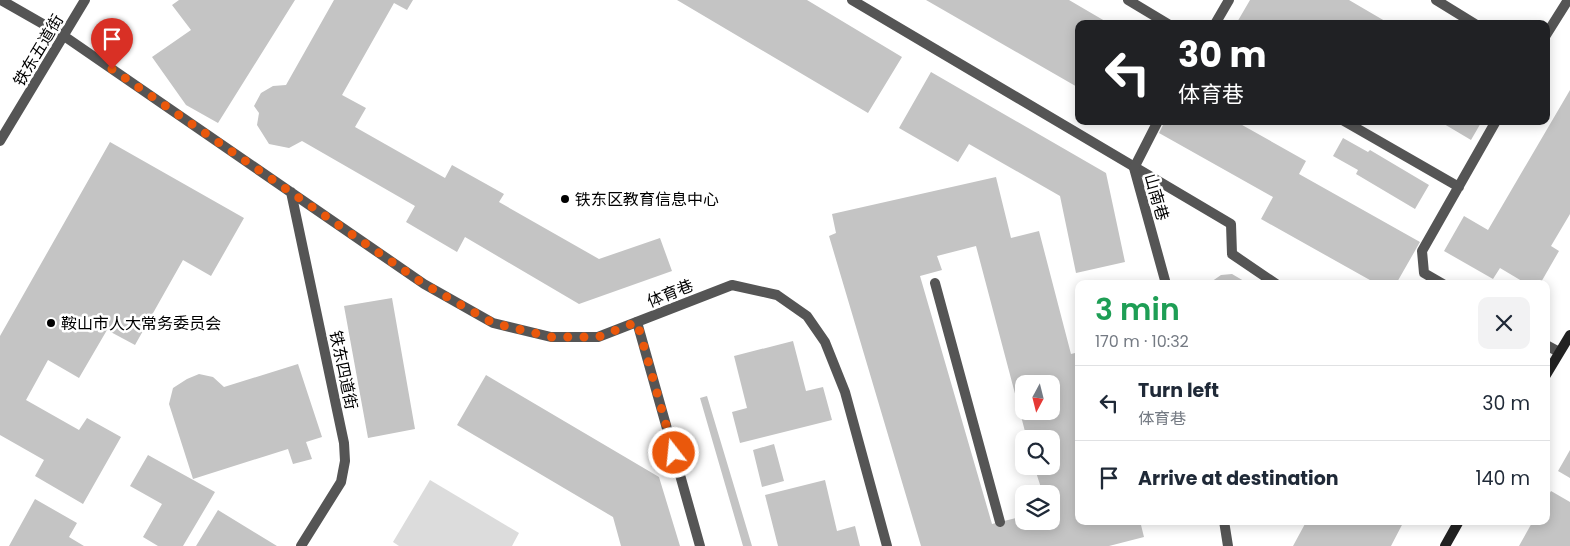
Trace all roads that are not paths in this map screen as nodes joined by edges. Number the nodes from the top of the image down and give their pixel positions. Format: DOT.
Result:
graph roads {
  1 [pos="2,0"];
  2 [pos="85,0"];
  3 [pos="852,0"];
  4 [pos="1128,0"];
  5 [pos="1229,0"];
  6 [pos="1436,0"];
  7 [pos="1568,0"];
  8 [pos="1161,20"];
  9 [pos="1217,20"];
  10 [pos="1468,20"];
  11 [pos="1550,29"];
  12 [pos="64,36"];
  13 [pos="1156,125"];
  14 [pos="1351,125"];
  15 [pos="1494,125"];
  16 [pos="0,141"];
  17 [pos="1134,168"];
  18 [pos="1459,187"];
  19 [pos="290,192"];
  20 [pos="1165,280"];
  21 [pos="1270,280"];
  22 [pos="1436,280"];
  23 [pos="935,283"];
  24 [pos="637,322"];
  25 [pos="1570,335"];
  26 [pos="1550,347"];
  27 [pos="1559,352"];
  28 [pos="1550,367"];
  29 [pos="1000,522"];
  30 [pos="1225,525"];
  31 [pos="1457,525"];
  32 [pos="301,546"];
  33 [pos="700,546"];
  34 [pos="887,546"];
  35 [pos="1228,546"];
  36 [pos="1445,546"];
  1 -- 12 [label="street, 体育巷"];
  2 -- 12 [label="street, 铁东五道街"];
  3 -- 17 [label="street"];
  4 -- 8 [label="street"];
  5 -- 9 [label="street"];
  6 -- 10 [label="street"];
  7 -- 11 [label="street"];
  12 -- 16 [label="street, 铁东五道街"];
  12 -- 19 [label="street, 体育巷"];
  13 -- 17 [label="street, 山南巷"];
  14 -- 18 [label="street"];
  15 -- 18 [label="street"];
  17 -- 20 [label="street, 山南巷"];
  17 -- 21 [label="street"];
  18 -- 22 [label="street"];
  19 -- 24 [label="street, 体育巷"];
  19 -- 32 [label="street, 铁东四道街"];
  23 -- 29 [label="street"];
  24 -- 33 [label="street"];
  24 -- 34 [label="street, 体育巷"];
  25 -- 27 [label="main road"];
  26 -- 27 [label="street"];
  27 -- 28 [label="main road"];
  30 -- 35 [label="street"];
  31 -- 36 [label="main road"];
}
